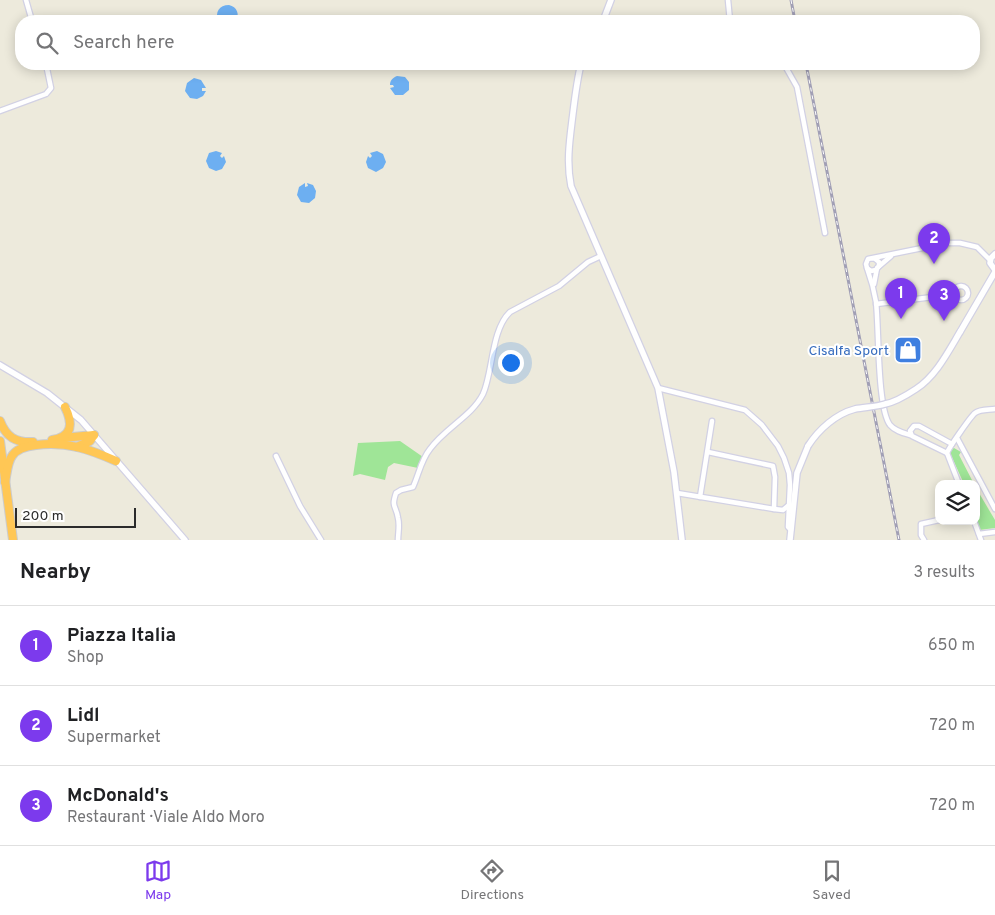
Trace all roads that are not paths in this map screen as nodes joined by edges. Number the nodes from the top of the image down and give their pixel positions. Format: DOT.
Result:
graph roads {
  1 [pos="26,0"];
  2 [pos="611,0"];
  3 [pos="728,0"];
  4 [pos="30,15"];
  5 [pos="607,15"];
  6 [pos="729,15"];
  7 [pos="47,70"];
  8 [pos="580,70"];
  9 [pos="787,70"];
  10 [pos="0,111"];
  11 [pos="825,233"];
  12 [pos="983,251"];
  13 [pos="892,254"];
  14 [pos="995,254"];
  15 [pos="600,256"];
  16 [pos="874,258"];
  17 [pos="990,260"];
  18 [pos="867,268"];
  19 [pos="877,268"];
  20 [pos="994,271"];
  21 [pos="874,288"];
  22 [pos="955,290"];
  23 [pos="948,295"];
  24 [pos="956,297"];
  25 [pos="876,304"];
  26 [pos="0,365"];
  27 [pos="658,388"];
  28 [pos="66,406"];
  29 [pos="995,409"];
  30 [pos="0,420"];
  31 [pos="712,421"];
  32 [pos="94,434"];
  33 [pos="910,434"];
  34 [pos="62,438"];
  35 [pos="957,438"];
  36 [pos="0,441"];
  37 [pos="952,444"];
  38 [pos="77,447"];
  39 [pos="708,452"];
  40 [pos="948,453"];
  41 [pos="276,456"];
  42 [pos="116,461"];
  43 [pos="958,480"];
  44 [pos="1,483"];
  45 [pos="677,493"];
  46 [pos="700,497"];
  47 [pos="790,504"];
  48 [pos="774,509"];
  49 [pos="995,509"];
  50 [pos="789,520"];
  51 [pos="935,521"];
  52 [pos="976,525"];
  53 [pos="791,530"];
  54 [pos="995,532"];
  55 [pos="979,534"];
  56 [pos="7,540"];
  57 [pos="12,540"];
  58 [pos="185,540"];
  59 [pos="321,540"];
  60 [pos="398,540"];
  61 [pos="682,540"];
  62 [pos="790,540"];
  63 [pos="924,540"];
  64 [pos="981,540"];
  1 -- 4 [label="street"];
  2 -- 5 [label="street"];
  3 -- 6 [label="street"];
  7 -- 10 [label="street"];
  8 -- 15 [label="street"];
  9 -- 11 [label="street"];
  12 -- 13 [label="street"];
  12 -- 14 [label="street"];
  12 -- 17 [label="street"];
  13 -- 16 [label="street"];
  13 -- 19 [label="street"];
  14 -- 17 [label="street"];
  15 -- 27 [label="street"];
  15 -- 60 [label="street"];
  16 -- 18 [label="street"];
  16 -- 19 [label="street"];
  17 -- 20 [label="street"];
  18 -- 19 [label="street"];
  18 -- 21 [label="street"];
  19 -- 21 [label="street"];
  20 -- 53 [label="street, bridge"];
  21 -- 25 [label="street"];
  22 -- 23 [label="street"];
  22 -- 24 [label="street"];
  22 -- 24 [label="street"];
  23 -- 24 [label="street"];
  23 -- 25 [label="street"];
  25 -- 33 [label="street"];
  26 -- 28 [label="street"];
  27 -- 45 [label="street"];
  27 -- 47 [label="street"];
  28 -- 32 [label="street"];
  28 -- 34 [label="highway"];
  29 -- 35 [label="street"];
  30 -- 34 [label="highway"];
  31 -- 39 [label="street"];
  32 -- 34 [label="highway"];
  32 -- 38 [label="highway"];
  32 -- 42 [label="street"];
  33 -- 37 [label="street"];
  33 -- 40 [label="street"];
  35 -- 37 [label="street"];
  35 -- 49 [label="street"];
  36 -- 44 [label="highway"];
  37 -- 40 [label="street"];
  38 -- 42 [label="highway"];
  38 -- 44 [label="highway"];
  39 -- 46 [label="street"];
  39 -- 48 [label="street"];
  40 -- 43 [label="street"];
  41 -- 59 [label="street"];
  42 -- 58 [label="street"];
  44 -- 56 [label="highway"];
  44 -- 57 [label="highway"];
  45 -- 46 [label="street"];
  45 -- 61 [label="street"];
  46 -- 48 [label="street"];
  47 -- 48 [label="street"];
  47 -- 50 [label="street"];
  48 -- 50 [label="street"];
  50 -- 53 [label="street"];
  51 -- 63 [label="street"];
  52 -- 55 [label="street"];
  53 -- 62 [label="street"];
  54 -- 55 [label="street"];
  55 -- 64 [label="street"];
}
